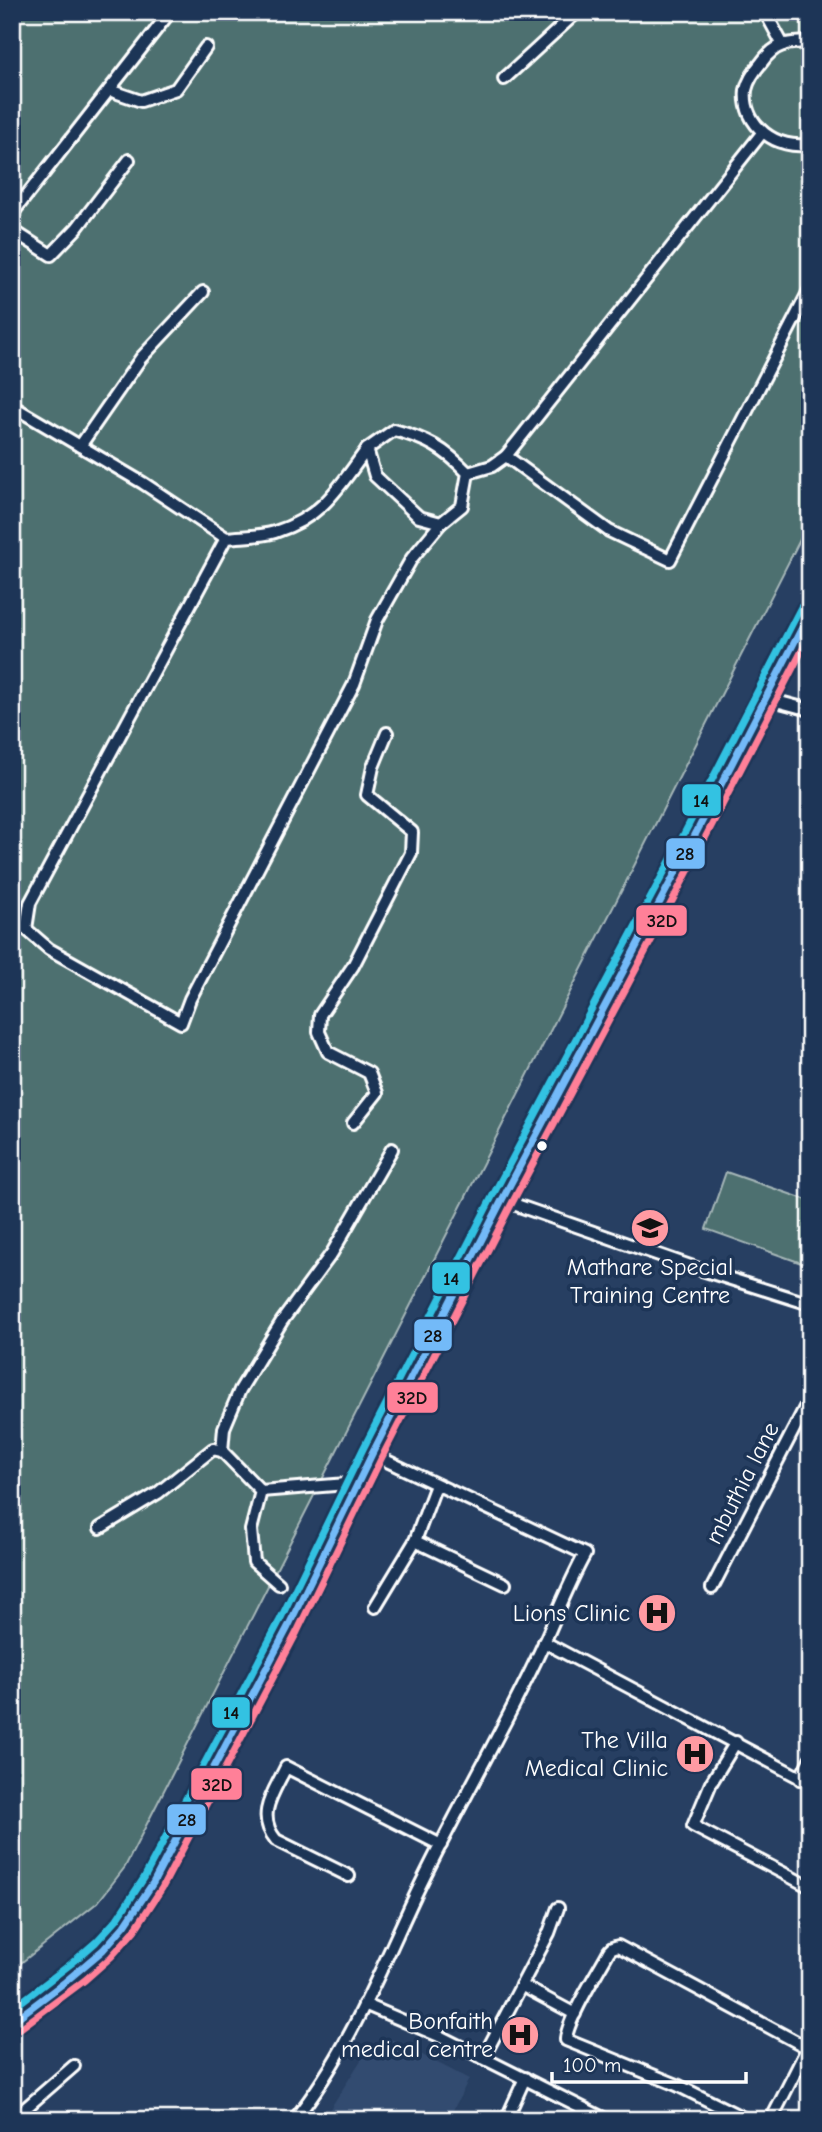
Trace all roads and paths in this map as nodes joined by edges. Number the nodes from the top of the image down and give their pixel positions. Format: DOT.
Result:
graph roads {
  1 [pos="170,12"];
  2 [pos="577,12"];
  3 [pos="765,12"];
  4 [pos="810,42"];
  5 [pos="783,45"];
  6 [pos="206,47"];
  7 [pos="504,79"];
  8 [pos="109,90"];
  9 [pos="762,133"];
  10 [pos="810,144"];
  11 [pos="128,160"];
  12 [pos="12,214"];
  13 [pos="12,230"];
  14 [pos="810,289"];
  15 [pos="203,292"];
  16 [pos="12,406"];
  17 [pos="80,446"];
  18 [pos="367,449"];
  19 [pos="506,456"];
  20 [pos="468,472"];
  21 [pos="442,523"];
  22 [pos="226,538"];
  23 [pos="810,612"];
  24 [pos="765,698"];
  25 [pos="810,710"];
  26 [pos="387,733"];
  27 [pos="353,1123"];
  28 [pos="392,1149"];
  29 [pos="502,1200"];
  30 [pos="810,1304"];
  31 [pos="810,1398"];
  32 [pos="222,1451"];
  33 [pos="372,1454"];
  34 [pos="359,1483"];
  35 [pos="436,1485"];
  36 [pos="261,1491"];
  37 [pos="100,1528"];
  38 [pos="415,1541"];
  39 [pos="279,1584"];
  40 [pos="505,1584"];
  41 [pos="712,1588"];
  42 [pos="376,1607"];
  43 [pos="544,1642"];
  44 [pos="736,1742"];
  45 [pos="810,1759"];
  46 [pos="805,1781"];
  47 [pos="441,1845"];
  48 [pos="349,1876"];
  49 [pos="810,1887"];
  50 [pos="558,1908"];
  51 [pos="521,1985"];
  52 [pos="364,2004"];
  53 [pos="575,2014"];
  54 [pos="12,2022"];
  55 [pos="809,2045"];
  56 [pos="483,2058"];
  57 [pos="74,2066"];
  58 [pos="525,2078"];
  59 [pos="20,2117"];
  60 [pos="592,2117"];
  61 [pos="294,2120"];
  62 [pos="506,2120"];
  63 [pos="607,2120"];
  64 [pos="747,2120"];
  65 [pos="771,2120"];
  1 -- 8 [label="street"];
  2 -- 7 [label="street"];
  3 -- 5 [label="street"];
  4 -- 5 [label="street"];
  5 -- 9 [label="street"];
  6 -- 8 [label="street"];
  8 -- 12 [label="street"];
  9 -- 10 [label="street"];
  9 -- 19 [label="street"];
  11 -- 13 [label="street"];
  14 -- 19 [label="street"];
  15 -- 17 [label="street"];
  16 -- 17 [label="street"];
  17 -- 22 [label="street"];
  18 -- 20 [label="street"];
  18 -- 21 [label="street"];
  18 -- 22 [label="street"];
  19 -- 20 [label="street"];
  20 -- 21 [label="street"];
  21 -- 22 [label="street"];
  23 -- 24 [label="main road"];
  24 -- 25 [label="street"];
  24 -- 29 [label="main road"];
  26 -- 27 [label="street"];
  28 -- 32 [label="street"];
  29 -- 30 [label="street"];
  29 -- 33 [label="main road"];
  31 -- 41 [label="street, mbuthia lane"];
  32 -- 36 [label="street"];
  32 -- 37 [label="street"];
  33 -- 34 [label="main road"];
  33 -- 35 [label="street"];
  34 -- 36 [label="street"];
  34 -- 54 [label="main road"];
  35 -- 38 [label="street"];
  35 -- 43 [label="street"];
  36 -- 39 [label="street"];
  38 -- 40 [label="street"];
  38 -- 42 [label="street"];
  43 -- 44 [label="street"];
  43 -- 47 [label="street"];
  44 -- 46 [label="street"];
  44 -- 49 [label="street"];
  45 -- 46 [label="street"];
  47 -- 48 [label="street"];
  47 -- 52 [label="street"];
  50 -- 51 [label="street"];
  51 -- 53 [label="street"];
  51 -- 56 [label="street"];
  52 -- 56 [label="street"];
  52 -- 61 [label="street"];
  53 -- 55 [label="street"];
  53 -- 64 [label="street"];
  55 -- 65 [label="street"];
  56 -- 58 [label="street"];
  57 -- 59 [label="street"];
  58 -- 60 [label="street"];
  58 -- 62 [label="street"];
  60 -- 63 [label="street"];
}
